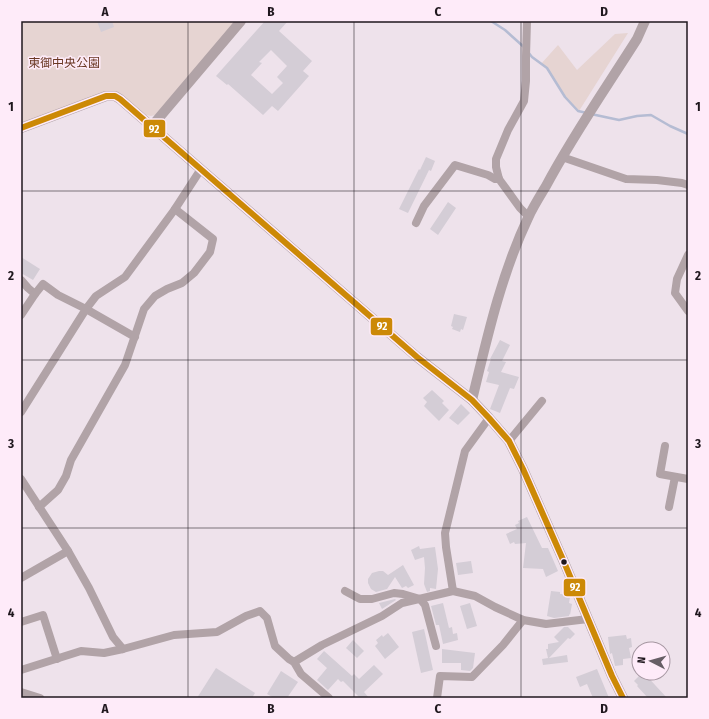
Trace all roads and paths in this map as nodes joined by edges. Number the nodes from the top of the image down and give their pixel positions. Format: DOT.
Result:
graph roads {
  1 [pos="241,21"];
  2 [pos="527,21"];
  3 [pos="645,21"];
  4 [pos="152,126"];
  5 [pos="21,128"];
  6 [pos="562,156"];
  7 [pos="201,170"];
  8 [pos="499,179"];
  9 [pos="688,184"];
  10 [pos="175,209"];
  11 [pos="529,217"];
  12 [pos="416,223"];
  13 [pos="688,256"];
  14 [pos="21,280"];
  15 [pos="36,294"];
  16 [pos="86,309"];
  17 [pos="688,310"];
  18 [pos="21,315"];
  19 [pos="134,337"];
  20 [pos="472,400"];
  21 [pos="542,401"];
  22 [pos="21,412"];
  23 [pos="489,418"];
  24 [pos="509,441"];
  25 [pos="665,446"];
  26 [pos="675,477"];
  27 [pos="21,479"];
  28 [pos="688,479"];
  29 [pos="39,506"];
  30 [pos="669,507"];
  31 [pos="68,551"];
  32 [pos="21,578"];
  33 [pos="345,591"];
  34 [pos="453,591"];
  35 [pos="420,599"];
  36 [pos="588,619"];
  37 [pos="523,620"];
  38 [pos="21,622"];
  39 [pos="436,646"];
  40 [pos="123,649"];
  41 [pos="57,659"];
  42 [pos="294,662"];
  43 [pos="21,670"];
  44 [pos="21,692"];
  45 [pos="40,698"];
  46 [pos="330,698"];
  47 [pos="437,698"];
  48 [pos="623,698"];
  1 -- 4 [label="street"];
  2 -- 8 [label="street"];
  3 -- 6 [label="street"];
  4 -- 5 [label="street"];
  4 -- 7 [label="street"];
  6 -- 9 [label="street"];
  6 -- 11 [label="street"];
  7 -- 10 [label="street"];
  7 -- 20 [label="street"];
  8 -- 11 [label="street"];
  8 -- 12 [label="street"];
  10 -- 16 [label="street"];
  10 -- 19 [label="street"];
  11 -- 20 [label="street"];
  13 -- 17 [label="street"];
  14 -- 15 [label="street"];
  15 -- 16 [label="street"];
  15 -- 18 [label="street"];
  16 -- 19 [label="street"];
  16 -- 22 [label="street"];
  19 -- 29 [label="street"];
  20 -- 23 [label="street"];
  21 -- 24 [label="street"];
  23 -- 24 [label="street"];
  23 -- 34 [label="street"];
  24 -- 36 [label="street"];
  25 -- 26 [label="street"];
  26 -- 28 [label="street"];
  26 -- 30 [label="street"];
  27 -- 29 [label="street"];
  29 -- 31 [label="street"];
  31 -- 32 [label="street"];
  31 -- 40 [label="street"];
  33 -- 35 [label="street"];
  34 -- 35 [label="street"];
  34 -- 37 [label="street"];
  35 -- 39 [label="street"];
  35 -- 42 [label="street"];
  36 -- 37 [label="street"];
  36 -- 48 [label="street"];
  37 -- 47 [label="street"];
  38 -- 41 [label="street"];
  40 -- 41 [label="street"];
  40 -- 42 [label="street"];
  41 -- 43 [label="street"];
  42 -- 46 [label="street"];
  44 -- 45 [label="street"];
}
